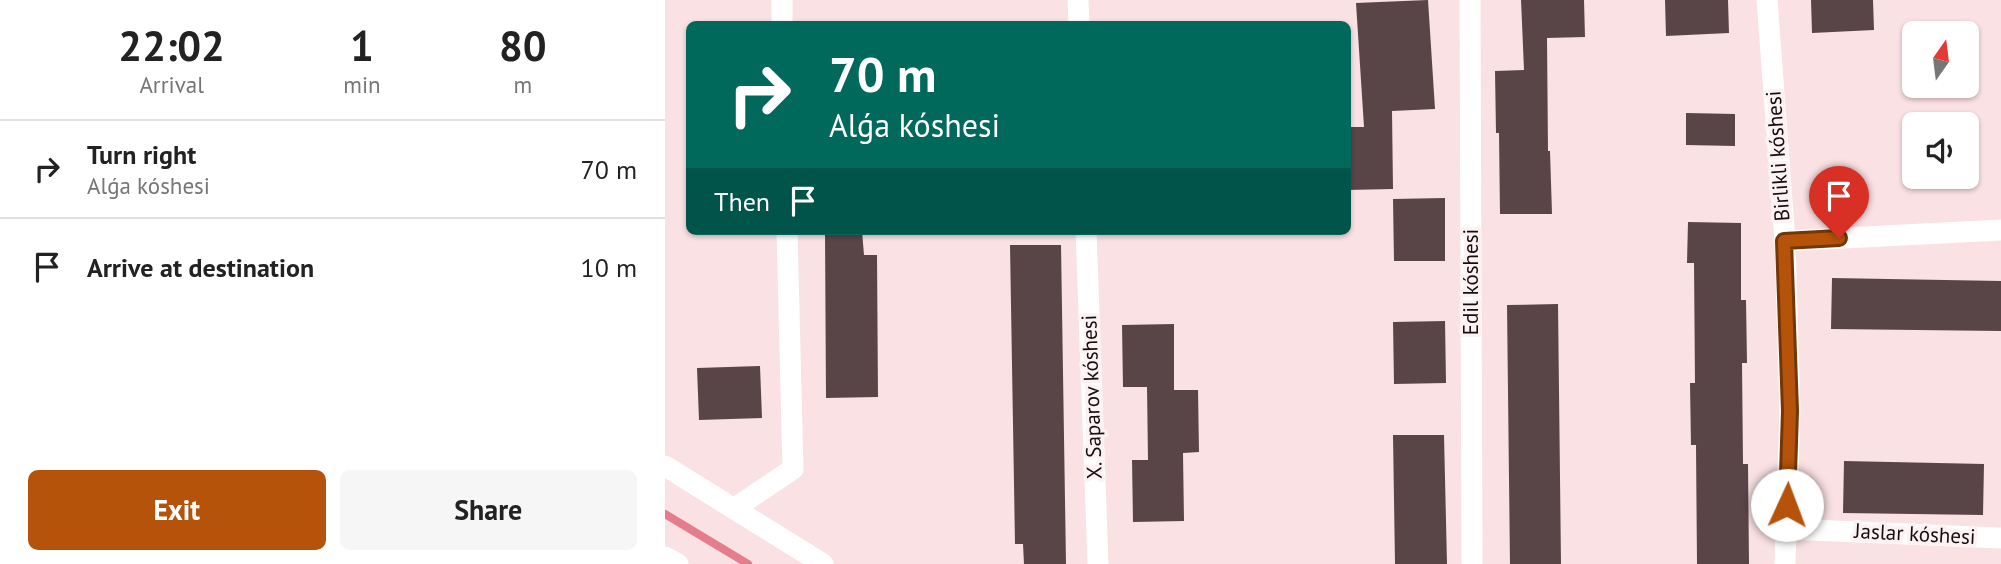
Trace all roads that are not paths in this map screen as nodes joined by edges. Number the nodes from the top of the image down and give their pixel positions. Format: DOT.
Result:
graph roads {
  1 [pos="782,0"];
  2 [pos="1078,0"];
  3 [pos="1470,0"];
  4 [pos="1767,0"];
  5 [pos="782,21"];
  6 [pos="1079,21"];
  7 [pos="2001,230"];
  8 [pos="787,235"];
  9 [pos="1086,235"];
  10 [pos="1784,241"];
  11 [pos="665,466"];
  12 [pos="735,508"];
  13 [pos="1787,528"];
  14 [pos="2001,538"];
  15 [pos="665,556"];
  16 [pos="678,564"];
  17 [pos="823,564"];
  18 [pos="1098,564"];
  19 [pos="1472,564"];
  20 [pos="1786,564"];
  1 -- 5 [label="street"];
  2 -- 6 [label="street"];
  3 -- 19 [label="street, Edil kóshesi"];
  4 -- 10 [label="street, Birlikli kóshesi"];
  7 -- 10 [label="street"];
  8 -- 12 [label="street"];
  9 -- 18 [label="street, X. Saparov kóshesi"];
  10 -- 13 [label="street, Birlikli kóshesi"];
  11 -- 12 [label="street"];
  12 -- 17 [label="street"];
  13 -- 14 [label="street, Jaslar kóshesi"];
  13 -- 20 [label="street, Birlikli kóshesi"];
  15 -- 16 [label="street"];
}
